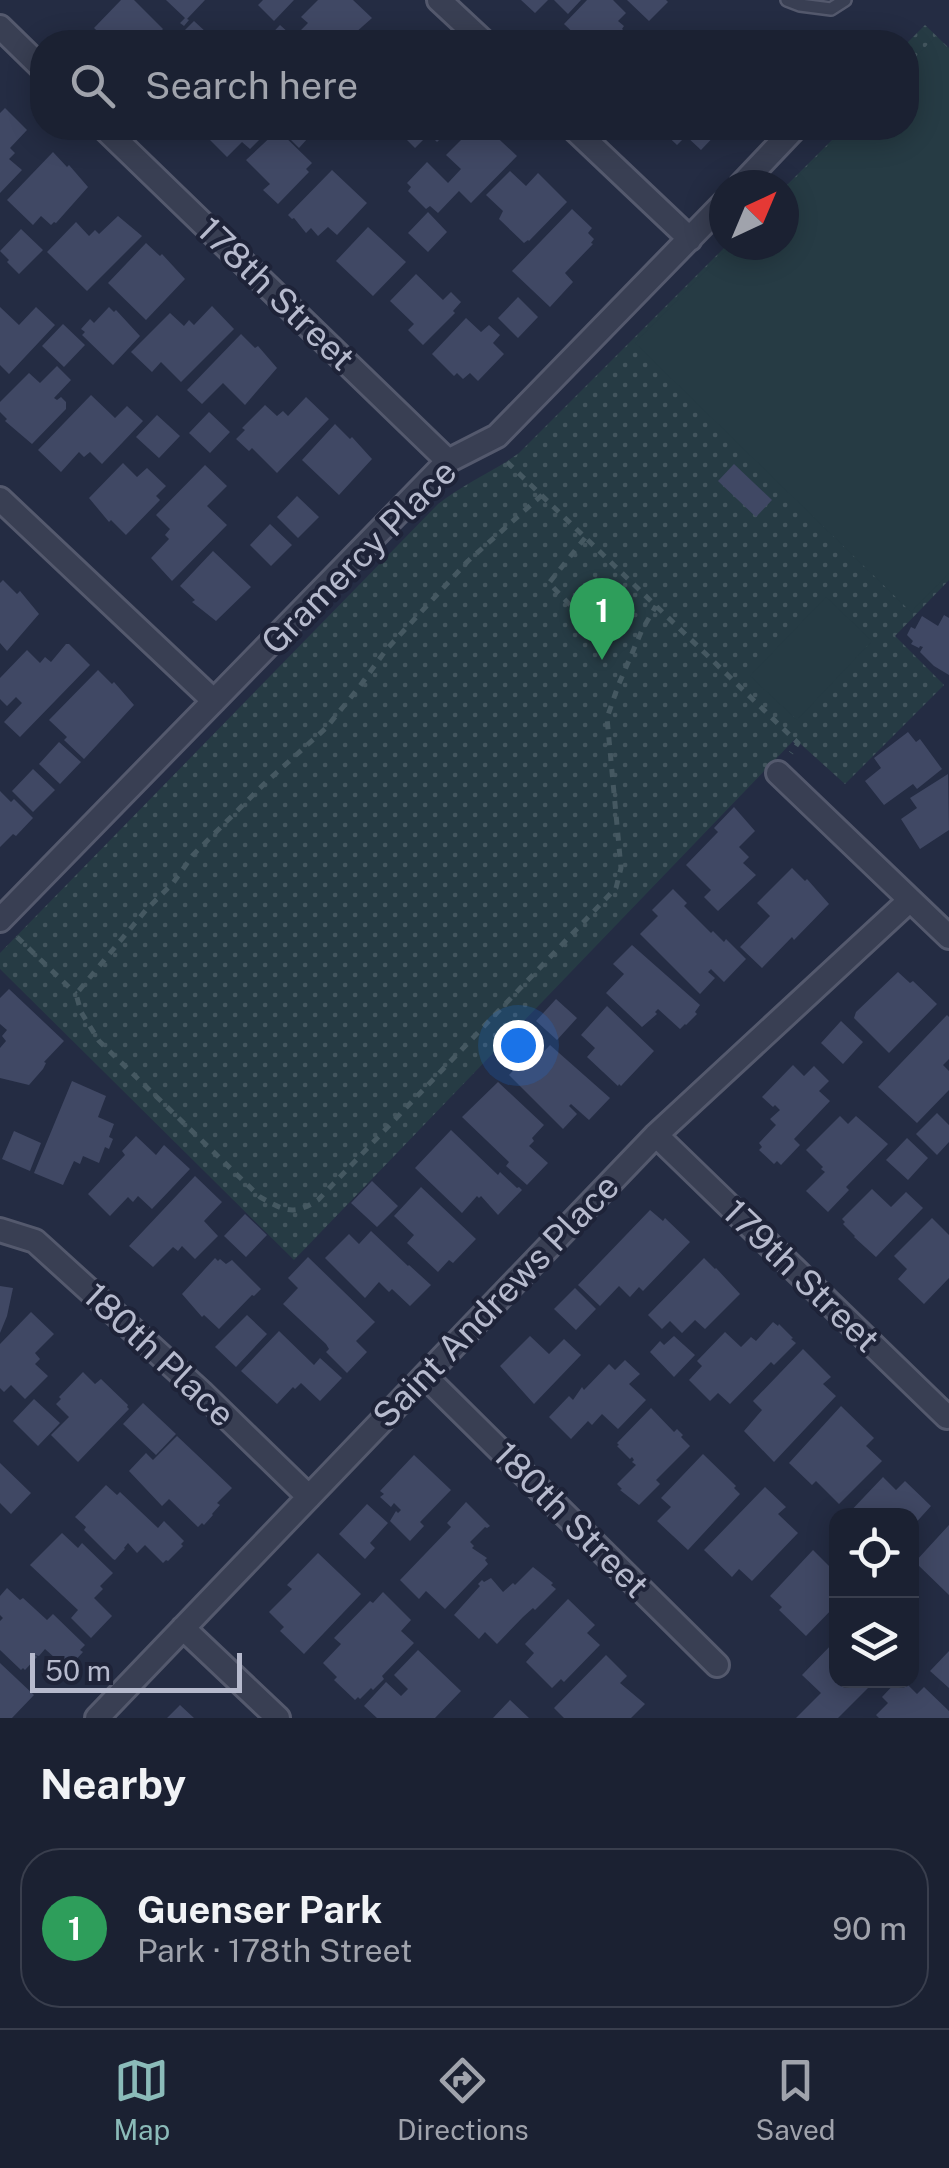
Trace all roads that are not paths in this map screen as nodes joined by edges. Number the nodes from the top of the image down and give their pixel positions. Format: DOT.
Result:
graph roads {
  1 [pos="439,0"];
  2 [pos="788,0"];
  3 [pos="845,0"];
  4 [pos="0,27"];
  5 [pos="471,30"];
  6 [pos="30,56"];
  7 [pos="116,140"];
  8 [pos="585,140"];
  9 [pos="784,140"];
  10 [pos="755,170"];
  11 [pos="709,219"];
  12 [pos="690,239"];
  13 [pos="448,461"];
  14 [pos="0,499"];
  15 [pos="214,701"];
  16 [pos="778,773"];
  17 [pos="910,900"];
  18 [pos="7,927"];
  19 [pos="949,937"];
  20 [pos="656,1135"];
  21 [pos="0,1230"];
  22 [pos="425,1376"];
  23 [pos="947,1417"];
  24 [pos="309,1497"];
  25 [pos="184,1628"];
  26 [pos="716,1665"];
  27 [pos="97,1718"];
  28 [pos="278,1718"];
  1 -- 5 [label="street"];
  2 -- 3 [label="lane"];
  4 -- 6 [label="street"];
  7 -- 13 [label="street, 178th Street"];
  8 -- 12 [label="street"];
  9 -- 10 [label="street"];
  11 -- 12 [label="street, Gramercy Place"];
  12 -- 13 [label="street, Gramercy Place"];
  13 -- 15 [label="street, Gramercy Place"];
  14 -- 15 [label="street"];
  15 -- 18 [label="street, Gramercy Place"];
  16 -- 17 [label="street"];
  17 -- 19 [label="street"];
  17 -- 20 [label="street, Saint Andrews Place"];
  20 -- 22 [label="street, Saint Andrews Place"];
  20 -- 23 [label="street, 179th Street"];
  21 -- 24 [label="street, 180th Place"];
  22 -- 24 [label="street, Saint Andrews Place"];
  22 -- 26 [label="street, 180th Street"];
  24 -- 25 [label="street, Saint Andrews Place"];
  25 -- 27 [label="street, Saint Andrews Place"];
  25 -- 28 [label="street"];
}
